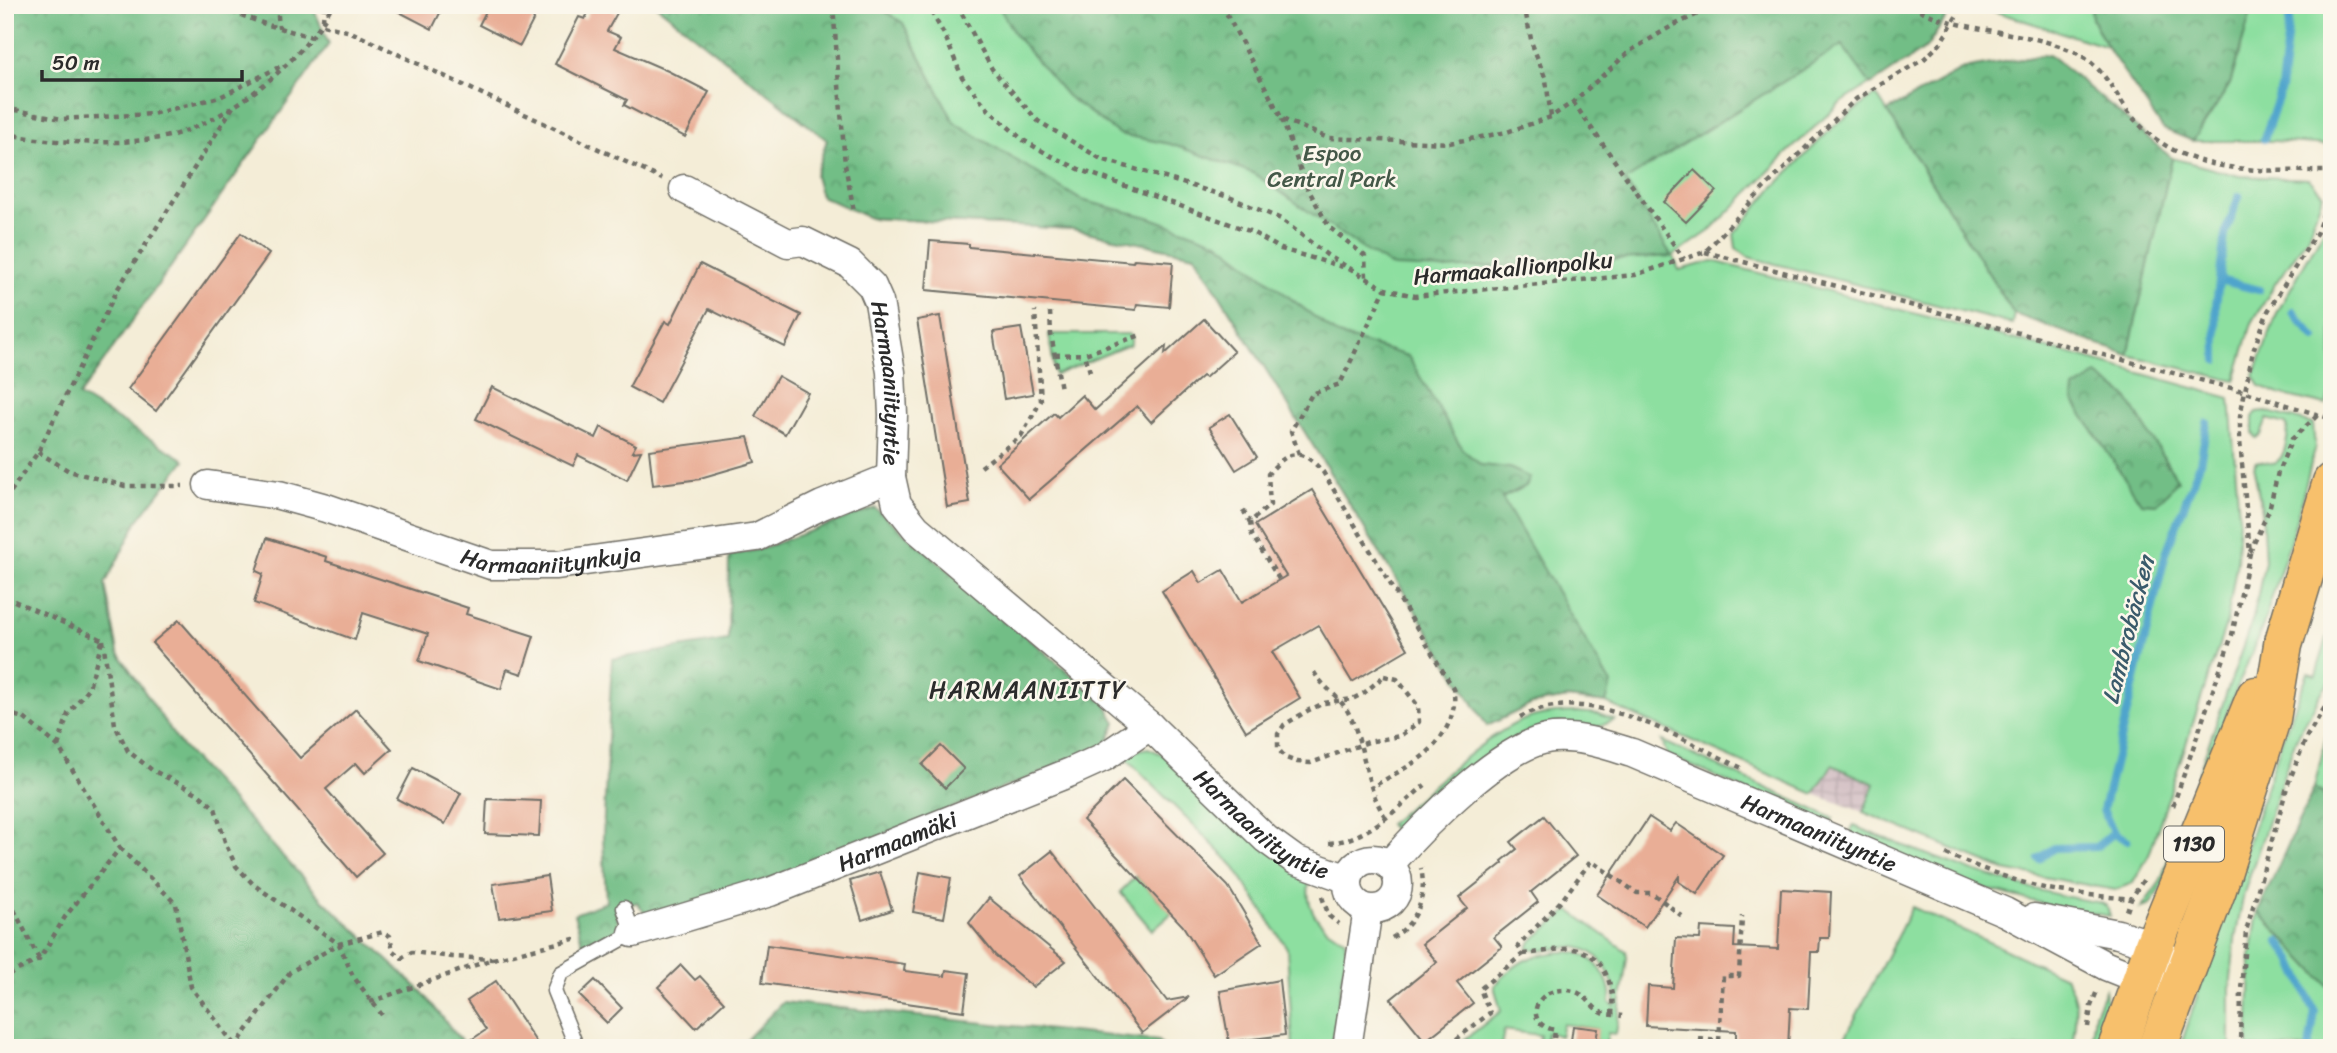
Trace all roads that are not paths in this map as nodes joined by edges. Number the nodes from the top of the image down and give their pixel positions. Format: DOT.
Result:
graph roads {
  1 [pos="684,189"];
  2 [pos="891,477"];
  3 [pos="198,480"];
  4 [pos="2330,496"];
  5 [pos="2283,645"];
  6 [pos="1150,726"];
  7 [pos="1389,864"];
  8 [pos="1348,879"];
  9 [pos="1368,909"];
  10 [pos="2005,912"];
  11 [pos="629,921"];
  12 [pos="2136,939"];
  13 [pos="2183,976"];
  14 [pos="2141,980"];
  15 [pos="2102,1043"];
  16 [pos="577,1048"];
  17 [pos="1347,1048"];
  18 [pos="2157,1048"];
  1 -- 2 [label="street, Harmaaniityntie"];
  2 -- 3 [label="street, Harmaaniitynkuja"];
  2 -- 6 [label="street, Harmaaniityntie"];
  4 -- 5 [label="main road, 1130"];
  5 -- 12 [label="main road, 1130"];
  5 -- 13 [label="main road, 1130"];
  6 -- 8 [label="street, Harmaaniityntie"];
  6 -- 11 [label="street, Harmaamäki"];
  7 -- 8 [label="street, Harmaaniityntie"];
  7 -- 9 [label="street"];
  7 -- 10 [label="street, Harmaaniityntie"];
  8 -- 9 [label="street, Harmaaniityntie"];
  9 -- 17 [label="street"];
  10 -- 12 [label="street, Harmaaniityntie"];
  10 -- 14 [label="street, Harmaaniityntie"];
  11 -- 16 [label="lane"];
  12 -- 13 [label="street"];
  12 -- 14 [label="main road, 1130"];
  13 -- 14 [label="street, Harmaaniityntie"];
  13 -- 18 [label="main road, 1130"];
  14 -- 15 [label="main road, 1130"];
}
